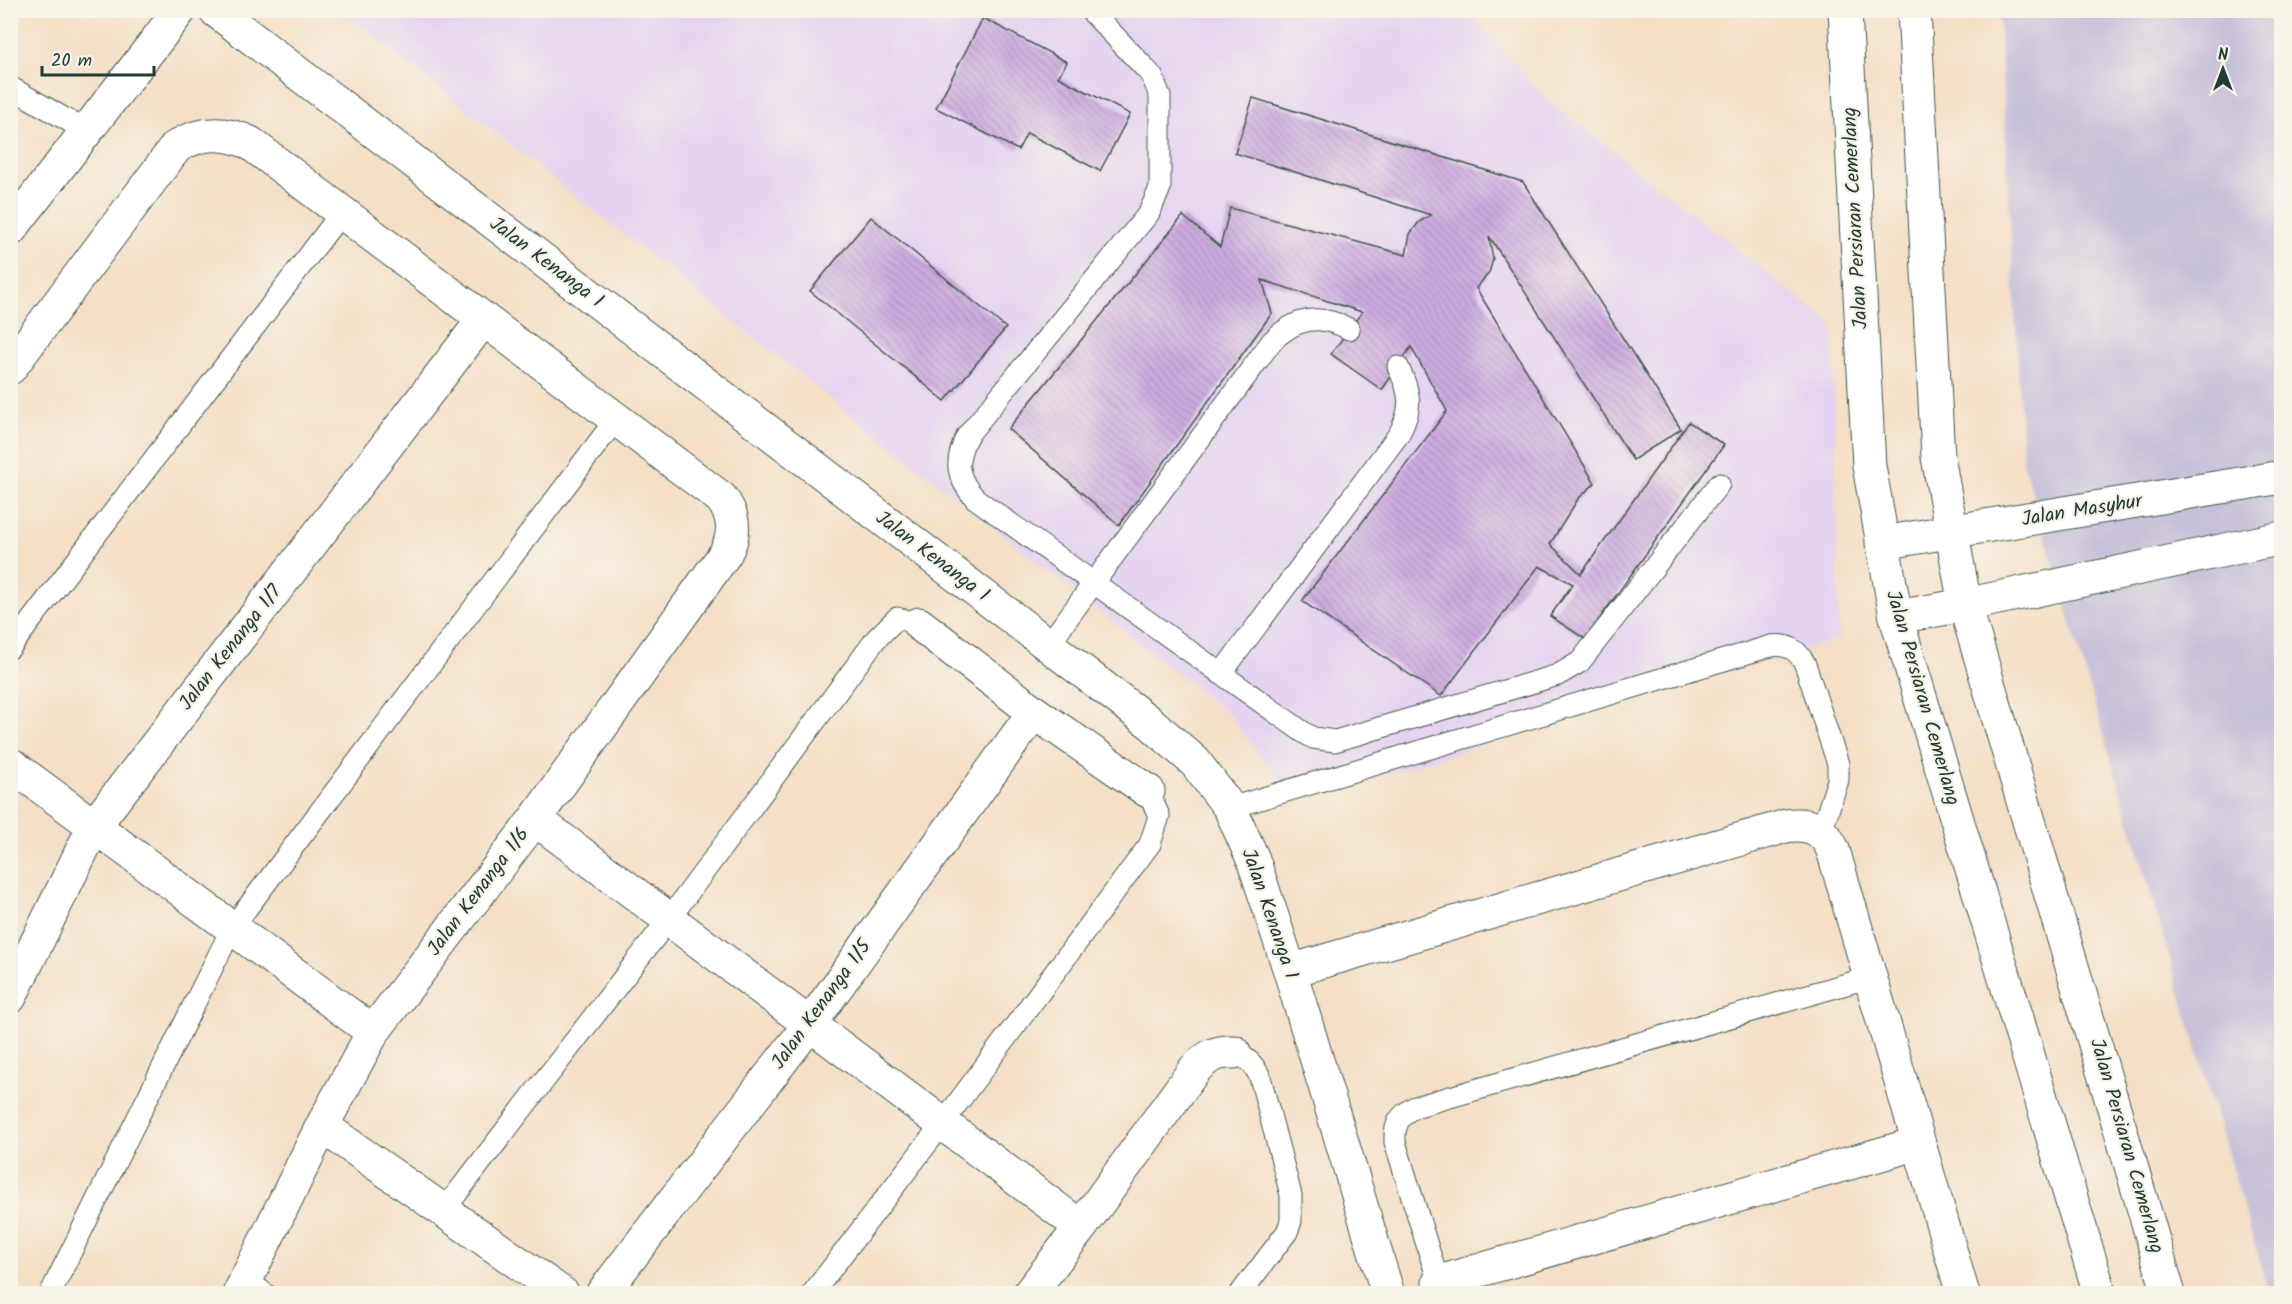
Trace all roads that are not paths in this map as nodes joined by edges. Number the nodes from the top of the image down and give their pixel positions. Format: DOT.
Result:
graph roads {
  1 [pos="180,10"];
  2 [pos="214,10"];
  3 [pos="1090,10"];
  4 [pos="1845,10"];
  5 [pos="1914,10"];
  6 [pos="10,87"];
  7 [pos="88,132"];
  8 [pos="342,212"];
  9 [pos="10,230"];
  10 [pos="484,319"];
  11 [pos="1349,329"];
  12 [pos="1398,367"];
  13 [pos="10,368"];
  14 [pos="616,419"];
  15 [pos="2282,477"];
  16 [pos="1719,484"];
  17 [pos="1952,532"];
  18 [pos="2282,538"];
  19 [pos="1882,543"];
  20 [pos="1093,583"];
  21 [pos="1965,604"];
  22 [pos="1896,617"];
  23 [pos="919,624"];
  24 [pos="1048,645"];
  25 [pos="10,648"];
  26 [pos="1221,674"];
  27 [pos="1034,712"];
  28 [pos="10,764"];
  29 [pos="1148,791"];
  30 [pos="1230,808"];
  31 [pos="535,819"];
  32 [pos="94,826"];
  33 [pos="1821,832"];
  34 [pos="669,919"];
  35 [pos="232,928"];
  36 [pos="1290,971"];
  37 [pos="1871,977"];
  38 [pos="10,997"];
  39 [pos="810,1024"];
  40 [pos="373,1032"];
  41 [pos="1234,1052"];
  42 [pos="942,1124"];
  43 [pos="322,1126"];
  44 [pos="1918,1143"];
  45 [pos="444,1210"];
  46 [pos="1081,1227"];
  47 [pos="1441,1288"];
  48 [pos="250,1289"];
  49 [pos="50,1293"];
  50 [pos="563,1293"];
  51 [pos="602,1293"];
  52 [pos="812,1293"];
  53 [pos="1029,1293"];
  54 [pos="1240,1293"];
  55 [pos="1388,1293"];
  56 [pos="1963,1293"];
  57 [pos="2100,1293"];
  58 [pos="2169,1293"];
  1 -- 7 [label="street"];
  2 -- 24 [label="street, Jalan Kenanga 1"];
  3 -- 20 [label="lane"];
  4 -- 19 [label="street, Jalan Persiaran Cemerlang"];
  5 -- 17 [label="street, Jalan Persiaran Cemerlang"];
  6 -- 7 [label="lane"];
  7 -- 9 [label="street"];
  8 -- 10 [label="street"];
  8 -- 13 [label="street"];
  8 -- 25 [label="lane"];
  10 -- 14 [label="street"];
  10 -- 32 [label="street, Jalan Kenanga 1/7"];
  11 -- 20 [label="lane"];
  12 -- 26 [label="lane"];
  14 -- 31 [label="street, Jalan Kenanga 1/6"];
  14 -- 35 [label="lane"];
  15 -- 17 [label="street, Jalan Masyhur"];
  16 -- 26 [label="lane"];
  17 -- 19 [label="street, Jalan Masyhur"];
  17 -- 21 [label="street, Jalan Persiaran Cemerlang"];
  18 -- 21 [label="street"];
  19 -- 22 [label="street, Jalan Persiaran Cemerlang"];
  20 -- 24 [label="lane"];
  20 -- 26 [label="lane"];
  21 -- 22 [label="street"];
  21 -- 58 [label="street, Jalan Persiaran Cemerlang"];
  22 -- 57 [label="street, Jalan Persiaran Cemerlang"];
  23 -- 27 [label="street"];
  23 -- 34 [label="lane"];
  24 -- 30 [label="street, Jalan Kenanga 1"];
  27 -- 29 [label="street"];
  27 -- 39 [label="street, Jalan Kenanga 1/5"];
  28 -- 32 [label="street"];
  29 -- 42 [label="lane"];
  30 -- 33 [label="lane"];
  30 -- 36 [label="street, Jalan Kenanga 1"];
  31 -- 34 [label="street"];
  31 -- 40 [label="street, Jalan Kenanga 1/6"];
  32 -- 35 [label="street"];
  32 -- 38 [label="street, Jalan Kenanga 1/7"];
  33 -- 36 [label="street"];
  33 -- 37 [label="street"];
  34 -- 39 [label="street"];
  34 -- 45 [label="lane"];
  35 -- 40 [label="street"];
  35 -- 49 [label="lane"];
  36 -- 55 [label="street, Jalan Kenanga 1"];
  37 -- 44 [label="street"];
  37 -- 47 [label="lane"];
  39 -- 42 [label="street"];
  39 -- 51 [label="street, Jalan Kenanga 1/5"];
  40 -- 43 [label="street, Jalan Kenanga 1/6"];
  41 -- 46 [label="street"];
  41 -- 54 [label="lane"];
  42 -- 46 [label="street"];
  42 -- 52 [label="lane"];
  43 -- 45 [label="street"];
  43 -- 48 [label="street, Jalan Kenanga 1/6"];
  44 -- 47 [label="street"];
  44 -- 56 [label="street"];
  45 -- 50 [label="street"];
  46 -- 53 [label="street"];
}
